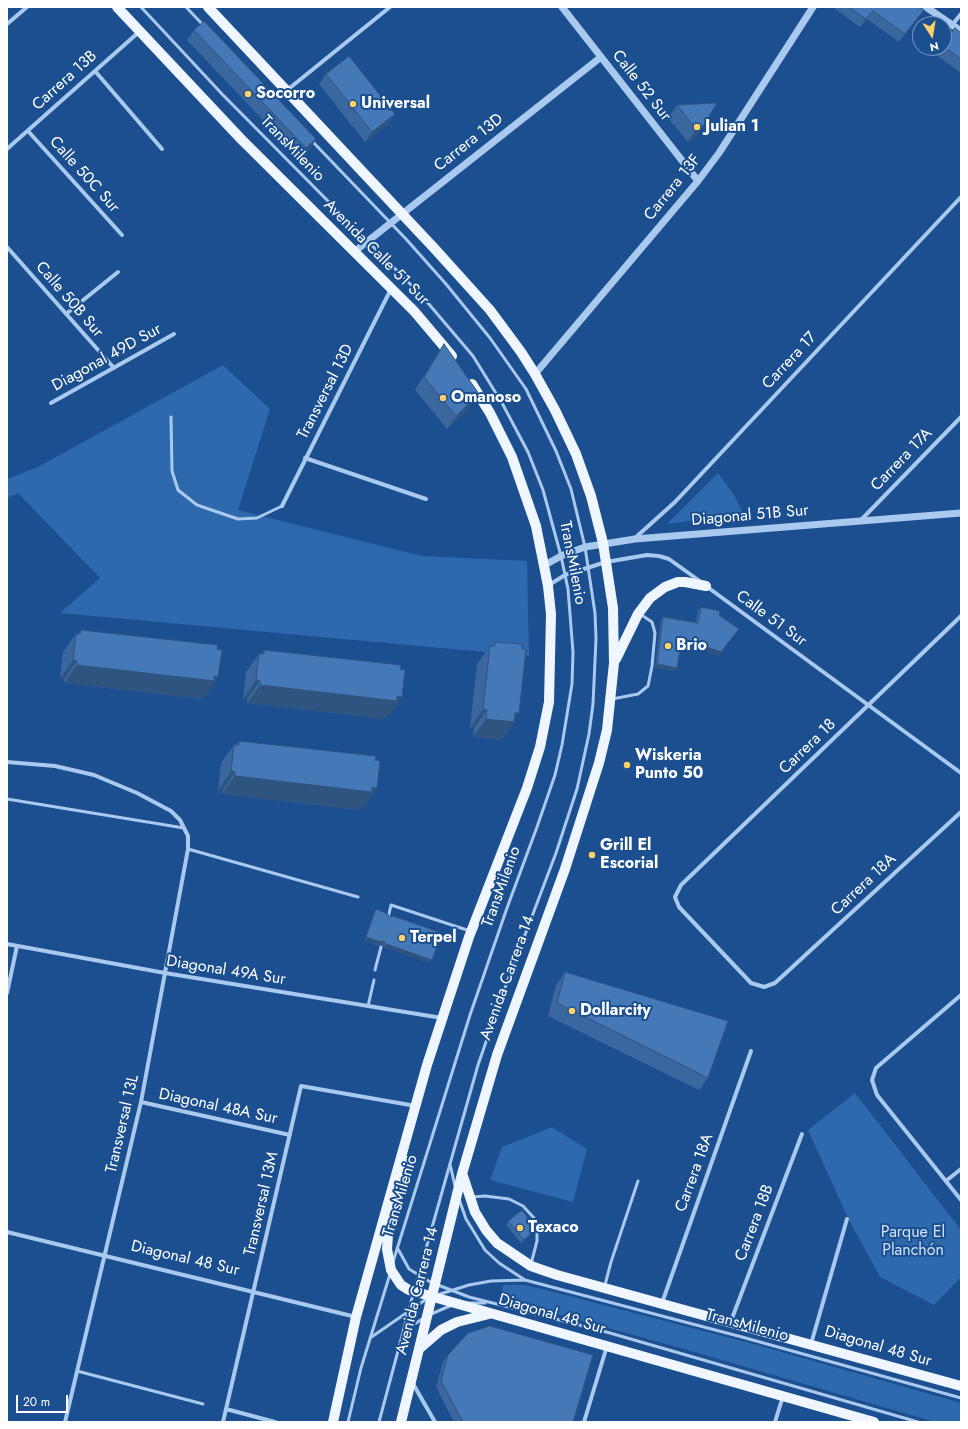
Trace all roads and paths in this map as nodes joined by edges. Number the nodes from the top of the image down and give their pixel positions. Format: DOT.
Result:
graph roads {
  1 [pos="27,7"];
  2 [pos="117,7"];
  3 [pos="141,7"];
  4 [pos="186,7"];
  5 [pos="208,7"];
  6 [pos="390,7"];
  7 [pos="562,7"];
  8 [pos="813,7"];
  9 [pos="926,7"];
  10 [pos="961,14"];
  11 [pos="939,16"];
  12 [pos="7,24"];
  13 [pos="952,25"];
  14 [pos="206,29"];
  15 [pos="140,31"];
  16 [pos="961,31"];
  17 [pos="601,57"];
  18 [pos="95,71"];
  19 [pos="286,91"];
  20 [pos="28,131"];
  21 [pos="306,135"];
  22 [pos="7,149"];
  23 [pos="162,149"];
  24 [pos="698,181"];
  25 [pos="961,197"];
  26 [pos="402,214"];
  27 [pos="391,223"];
  28 [pos="122,235"];
  29 [pos="367,241"];
  30 [pos="7,247"];
  31 [pos="354,252"];
  32 [pos="118,272"];
  33 [pos="391,289"];
  34 [pos="66,314"];
  35 [pos="174,334"];
  36 [pos="457,363"];
  37 [pos="114,368"];
  38 [pos="464,374"];
  39 [pos="535,374"];
  40 [pos="51,403"];
  41 [pos="961,416"];
  42 [pos="171,417"];
  43 [pos="306,458"];
  44 [pos="426,499"];
  45 [pos="282,506"];
  46 [pos="961,513"];
  47 [pos="861,521"];
  48 [pos="635,539"];
  49 [pos="603,543"];
  50 [pos="585,547"];
  51 [pos="561,556"];
  52 [pos="606,562"];
  53 [pos="545,565"];
  54 [pos="589,567"];
  55 [pos="565,575"];
  56 [pos="548,586"];
  57 [pos="706,586"];
  58 [pos="638,614"];
  59 [pos="961,616"];
  60 [pos="614,663"];
  61 [pos="611,700"];
  62 [pos="869,705"];
  63 [pos="7,762"];
  64 [pos="961,773"];
  65 [pos="7,799"];
  66 [pos="961,812"];
  67 [pos="184,828"];
  68 [pos="188,849"];
  69 [pos="358,897"];
  70 [pos="388,918"];
  71 [pos="472,931"];
  72 [pos="7,944"];
  73 [pos="17,946"];
  74 [pos="381,946"];
  75 [pos="375,970"];
  76 [pos="165,973"];
  77 [pos="374,980"];
  78 [pos="764,987"];
  79 [pos="7,993"];
  80 [pos="961,995"];
  81 [pos="368,1006"];
  82 [pos="443,1018"];
  83 [pos="751,1051"];
  84 [pos="141,1102"];
  85 [pos="417,1106"];
  86 [pos="802,1134"];
  87 [pos="290,1135"];
  88 [pos="449,1163"];
  89 [pos="961,1169"];
  90 [pos="462,1174"];
  91 [pos="638,1181"];
  92 [pos="946,1182"];
  93 [pos="458,1195"];
  94 [pos="469,1197"];
  95 [pos="961,1200"];
  96 [pos="847,1219"];
  97 [pos="7,1232"];
  98 [pos="397,1248"];
  99 [pos="104,1255"];
  100 [pos="531,1266"];
  101 [pos="391,1270"];
  102 [pos="418,1275"];
  103 [pos="525,1280"];
  104 [pos="434,1283"];
  105 [pos="604,1287"];
  106 [pos="451,1290"];
  107 [pos="254,1291"];
  108 [pos="414,1291"];
  109 [pos="431,1297"];
  110 [pos="662,1302"];
  111 [pos="456,1304"];
  112 [pos="497,1304"];
  113 [pos="409,1310"];
  114 [pos="492,1314"];
  115 [pos="426,1316"];
  116 [pos="356,1317"];
  117 [pos="731,1322"];
  118 [pos="403,1332"];
  119 [pos="370,1338"];
  120 [pos="811,1344"];
  121 [pos="607,1346"];
  122 [pos="418,1349"];
  123 [pos="76,1371"];
  124 [pos="411,1380"];
  125 [pos="961,1386"];
  126 [pos="783,1395"];
  127 [pos="961,1398"];
  128 [pos="203,1404"];
  129 [pos="226,1409"];
  130 [pos="65,1422"];
  131 [pos="223,1422"];
  132 [pos="275,1422"];
  133 [pos="333,1422"];
  134 [pos="348,1422"];
  135 [pos="379,1422"];
  136 [pos="401,1422"];
  137 [pos="435,1422"];
  138 [pos="584,1422"];
  139 [pos="775,1422"];
  140 [pos="874,1422"];
  141 [pos="918,1422"];
  1 -- 12 [label="street"];
  2 -- 15 [label="main road, Avenida Calle 51 Sur"];
  3 -- 29 [label="lane, TransMilenio"];
  4 -- 14 [label="lane"];
  5 -- 19 [label="main road"];
  6 -- 19 [label="street"];
  7 -- 17 [label="street, Calle 52 Sur"];
  8 -- 24 [label="street, Carrera 13F"];
  9 -- 11 [label="street"];
  10 -- 13 [label="street"];
  13 -- 16 [label="street"];
  15 -- 18 [label="street, Carrera 13B"];
  15 -- 31 [label="main road, Avenida Calle 51 Sur"];
  17 -- 24 [label="street, Calle 52 Sur"];
  17 -- 26 [label="street, Carrera 13D"];
  18 -- 20 [label="street, Carrera 13B"];
  18 -- 23 [label="street"];
  19 -- 26 [label="main road"];
  20 -- 22 [label="street, Carrera 13B"];
  20 -- 28 [label="street, Calle 50C Sur"];
  21 -- 27 [label="lane, TransMilenio"];
  24 -- 39 [label="street, Carrera 13F"];
  25 -- 48 [label="street, Carrera 17"];
  26 -- 27 [label="street, Carrera 13D"];
  26 -- 39 [label="main road"];
  27 -- 29 [label="street, Carrera 13D"];
  27 -- 50 [label="lane, TransMilenio"];
  29 -- 31 [label="street, Carrera 13D"];
  29 -- 51 [label="lane, TransMilenio"];
  30 -- 34 [label="street, Calle 50B Sur"];
  31 -- 33 [label="main road, Avenida Calle 51 Sur"];
  32 -- 34 [label="street"];
  33 -- 36 [label="main road, Avenida Calle 51 Sur"];
  33 -- 43 [label="street, Transversal 13D"];
  34 -- 37 [label="street, Calle 50B Sur"];
  35 -- 37 [label="street, Diagonal 49D Sur"];
  37 -- 40 [label="street, Diagonal 49D Sur"];
  38 -- 53 [label="main road"];
  39 -- 49 [label="main road"];
  41 -- 47 [label="street, Carrera 17A"];
  42 -- 45 [label="lane"];
  43 -- 44 [label="street"];
  43 -- 45 [label="street, Transversal 13D"];
  46 -- 47 [label="street, Diagonal 51B Sur"];
  47 -- 48 [label="street, Diagonal 51B Sur"];
  48 -- 49 [label="street, Diagonal 51B Sur"];
  49 -- 50 [label="street, Diagonal 51B Sur"];
  49 -- 52 [label="main road, Avenida Carrera 14"];
  50 -- 51 [label="street, Diagonal 51B Sur"];
  50 -- 54 [label="lane, TransMilenio"];
  51 -- 53 [label="street, Diagonal 51B Sur"];
  51 -- 55 [label="lane, TransMilenio"];
  52 -- 54 [label="street, Calle 51 Sur"];
  52 -- 57 [label="street, Calle 51 Sur"];
  52 -- 60 [label="main road, Avenida Carrera 14"];
  53 -- 56 [label="main road"];
  54 -- 55 [label="street, Calle 51 Sur"];
  54 -- 88 [label="lane, TransMilenio"];
  55 -- 56 [label="street, Calle 51 Sur"];
  55 -- 98 [label="lane, TransMilenio"];
  56 -- 71 [label="main road"];
  57 -- 58 [label="main road"];
  57 -- 62 [label="street, Calle 51 Sur"];
  58 -- 60 [label="main road"];
  58 -- 61 [label="lane"];
  59 -- 62 [label="street, Carrera 18"];
  60 -- 61 [label="main road, Avenida Carrera 14"];
  61 -- 90 [label="main road, Avenida Carrera 14"];
  62 -- 64 [label="street, Calle 51 Sur"];
  62 -- 78 [label="street, Carrera 18"];
  63 -- 67 [label="street"];
  65 -- 67 [label="lane"];
  66 -- 78 [label="street, Carrera 18A"];
  67 -- 68 [label="street, Transversal 13L"];
  68 -- 69 [label="lane"];
  68 -- 76 [label="street, Transversal 13L"];
  70 -- 71 [label="lane"];
  71 -- 82 [label="main road"];
  72 -- 73 [label="street, Diagonal 49A Sur"];
  73 -- 76 [label="street, Diagonal 49A Sur"];
  73 -- 79 [label="street"];
  74 -- 75 [label="lane"];
  76 -- 81 [label="street, Diagonal 49A Sur"];
  76 -- 84 [label="street, Transversal 13L"];
  77 -- 81 [label="lane"];
  80 -- 92 [label="street"];
  81 -- 82 [label="street, Diagonal 49A Sur"];
  82 -- 85 [label="main road"];
  83 -- 110 [label="street, Carrera 18A"];
  84 -- 87 [label="street, Diagonal 48A Sur"];
  84 -- 99 [label="street, Transversal 13L"];
  85 -- 87 [label="street, Transversal 13M"];
  85 -- 101 [label="main road, Diagonal 48 Sur"];
  85 -- 116 [label="main road"];
  86 -- 117 [label="street, Carrera 18B"];
  87 -- 107 [label="street, Transversal 13M"];
  88 -- 93 [label="lane, TransMilenio"];
  88 -- 102 [label="lane, TransMilenio"];
  89 -- 92 [label="street"];
  90 -- 93 [label="main road, Avenida Carrera 14"];
  90 -- 94 [label="main road, Diagonal 48 Sur"];
  91 -- 105 [label="lane"];
  92 -- 95 [label="street"];
  93 -- 103 [label="lane, TransMilenio"];
  93 -- 104 [label="main road, Avenida Carrera 14"];
  94 -- 100 [label="main road, Diagonal 48 Sur"];
  94 -- 100 [label="lane"];
  96 -- 120 [label="street"];
  97 -- 99 [label="street, Diagonal 48 Sur"];
  98 -- 101 [label="lane, TransMilenio"];
  98 -- 102 [label="lane, TransMilenio"];
  99 -- 107 [label="street, Diagonal 48 Sur"];
  99 -- 123 [label="street, Transversal 13L"];
  100 -- 105 [label="main road, Diagonal 48 Sur"];
  101 -- 108 [label="main road, Diagonal 48 Sur"];
  101 -- 119 [label="lane, TransMilenio"];
  102 -- 104 [label="lane, TransMilenio"];
  102 -- 108 [label="lane, TransMilenio"];
  103 -- 106 [label="lane, TransMilenio"];
  103 -- 127 [label="lane, TransMilenio"];
  104 -- 106 [label="lane, TransMilenio"];
  104 -- 109 [label="main road, Avenida Carrera 14"];
  105 -- 110 [label="main road, Diagonal 48 Sur"];
  106 -- 109 [label="lane, TransMilenio"];
  106 -- 112 [label="lane, TransMilenio"];
  107 -- 116 [label="street, Diagonal 48 Sur"];
  107 -- 129 [label="street, Transversal 13M"];
  108 -- 109 [label="main road, Diagonal 48 Sur"];
  108 -- 113 [label="lane, TransMilenio"];
  109 -- 111 [label="main road, Diagonal 48 Sur"];
  109 -- 113 [label="lane, TransMilenio"];
  109 -- 115 [label="main road, Avenida Carrera 14"];
  110 -- 117 [label="main road, Diagonal 48 Sur"];
  111 -- 112 [label="lane, TransMilenio"];
  111 -- 114 [label="main road, Diagonal 48 Sur"];
  111 -- 115 [label="lane, TransMilenio"];
  112 -- 141 [label="lane, TransMilenio"];
  113 -- 118 [label="lane, TransMilenio"];
  113 -- 119 [label="lane, TransMilenio"];
  114 -- 121 [label="main road, Diagonal 48 Sur"];
  114 -- 122 [label="main road"];
  115 -- 118 [label="lane, TransMilenio"];
  115 -- 122 [label="main road, Avenida Carrera 14"];
  116 -- 133 [label="main road"];
  117 -- 120 [label="main road, Diagonal 48 Sur"];
  118 -- 135 [label="lane, TransMilenio"];
  119 -- 134 [label="lane, TransMilenio"];
  120 -- 125 [label="main road, Diagonal 48 Sur"];
  121 -- 126 [label="main road, Diagonal 48 Sur"];
  121 -- 138 [label="street"];
  122 -- 124 [label="main road, Avenida Carrera 14"];
  123 -- 128 [label="lane"];
  123 -- 130 [label="street, Transversal 13L"];
  124 -- 136 [label="main road, Avenida Carrera 14"];
  124 -- 137 [label="street"];
  126 -- 139 [label="street"];
  126 -- 140 [label="main road, Diagonal 48 Sur"];
  129 -- 131 [label="street, Transversal 13M"];
  129 -- 132 [label="street"];
}
